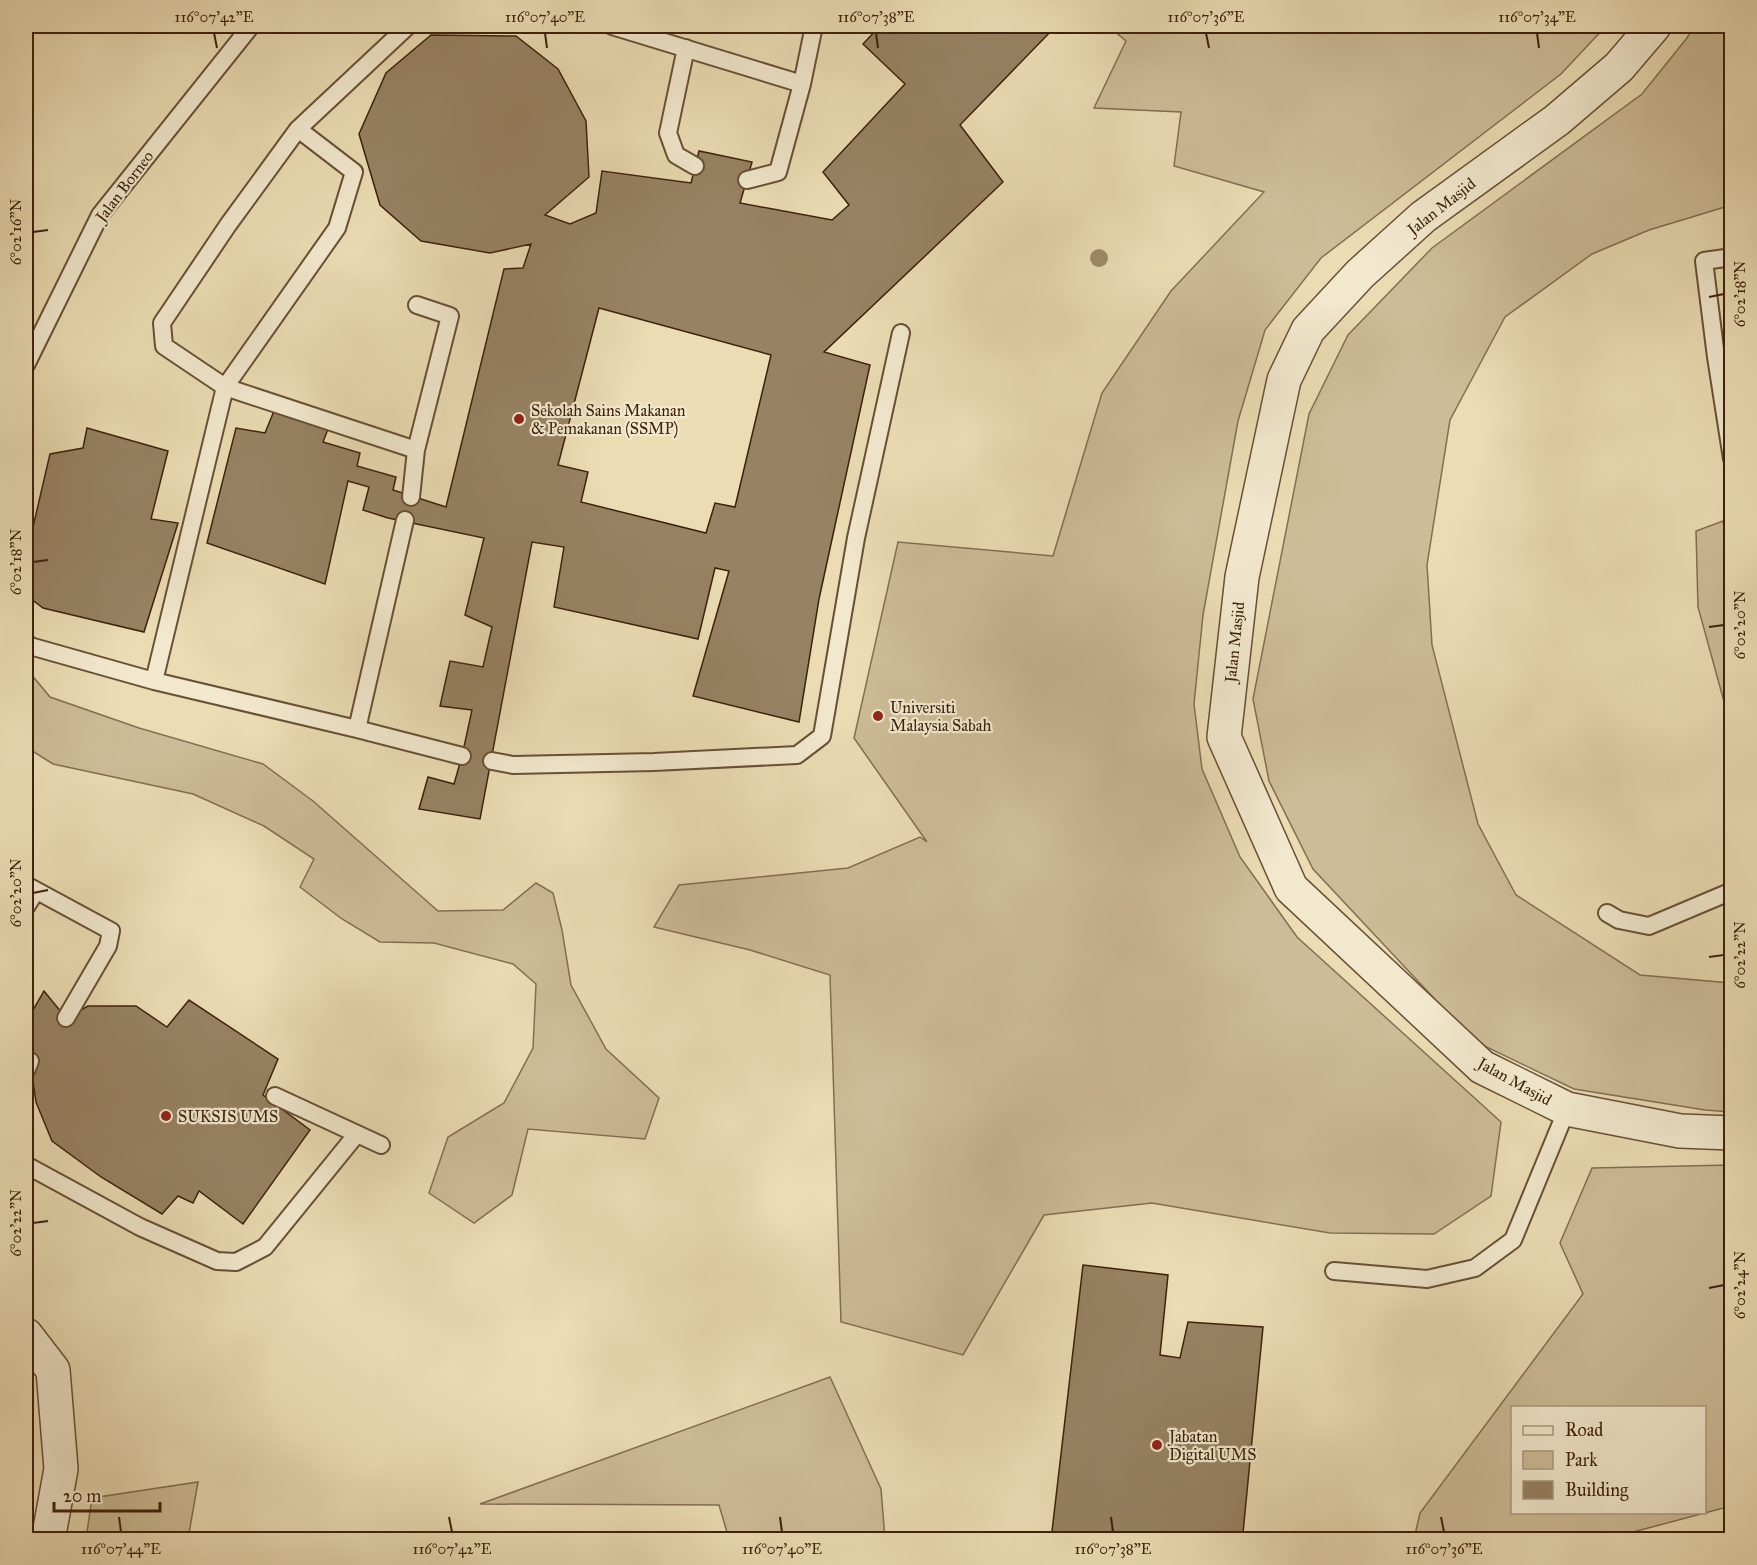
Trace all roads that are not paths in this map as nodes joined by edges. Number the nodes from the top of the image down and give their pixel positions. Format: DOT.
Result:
graph roads {
  1 [pos="251,26"];
  2 [pos="408,26"];
  3 [pos="814,26"];
  4 [pos="1654,26"];
  5 [pos="622,27"];
  6 [pos="686,48"];
  7 [pos="802,84"];
  8 [pos="298,129"];
  9 [pos="695,166"];
  10 [pos="747,180"];
  11 [pos="1731,257"];
  12 [pos="417,305"];
  13 [pos="901,333"];
  14 [pos="26,365"];
  15 [pos="225,387"];
  16 [pos="416,450"];
  17 [pos="1731,459"];
  18 [pos="411,497"];
  19 [pos="405,520"];
  20 [pos="26,642"];
  21 [pos="154,681"];
  22 [pos="357,729"];
  23 [pos="462,756"];
  24 [pos="492,760"];
  25 [pos="31,888"];
  26 [pos="1731,891"];
  27 [pos="26,907"];
  28 [pos="1607,913"];
  29 [pos="66,1018"];
  30 [pos="274,1096"];
  31 [pos="1567,1109"];
  32 [pos="1731,1133"];
  33 [pos="356,1135"];
  34 [pos="381,1145"];
  35 [pos="26,1165"];
  36 [pos="1334,1270"];
  37 [pos="26,1335"];
  38 [pos="48,1539"];
  1 -- 14 [label="lane, Jalan Borneo"];
  2 -- 8 [label="lane"];
  3 -- 7 [label="lane"];
  4 -- 31 [label="street, Jalan Masjid"];
  5 -- 6 [label="lane"];
  6 -- 7 [label="lane"];
  6 -- 9 [label="lane"];
  7 -- 10 [label="lane"];
  8 -- 15 [label="lane"];
  8 -- 15 [label="lane"];
  11 -- 17 [label="lane"];
  12 -- 16 [label="lane"];
  13 -- 24 [label="lane"];
  15 -- 16 [label="lane"];
  15 -- 21 [label="lane"];
  16 -- 18 [label="lane"];
  19 -- 22 [label="lane"];
  20 -- 21 [label="lane"];
  21 -- 22 [label="lane"];
  22 -- 23 [label="lane"];
  25 -- 27 [label="lane"];
  25 -- 29 [label="lane"];
  26 -- 28 [label="lane"];
  30 -- 33 [label="lane"];
  31 -- 32 [label="street, Jalan Masjid"];
  31 -- 36 [label="lane"];
  33 -- 34 [label="lane"];
  33 -- 35 [label="lane"];
  37 -- 38 [label="street"];
}
